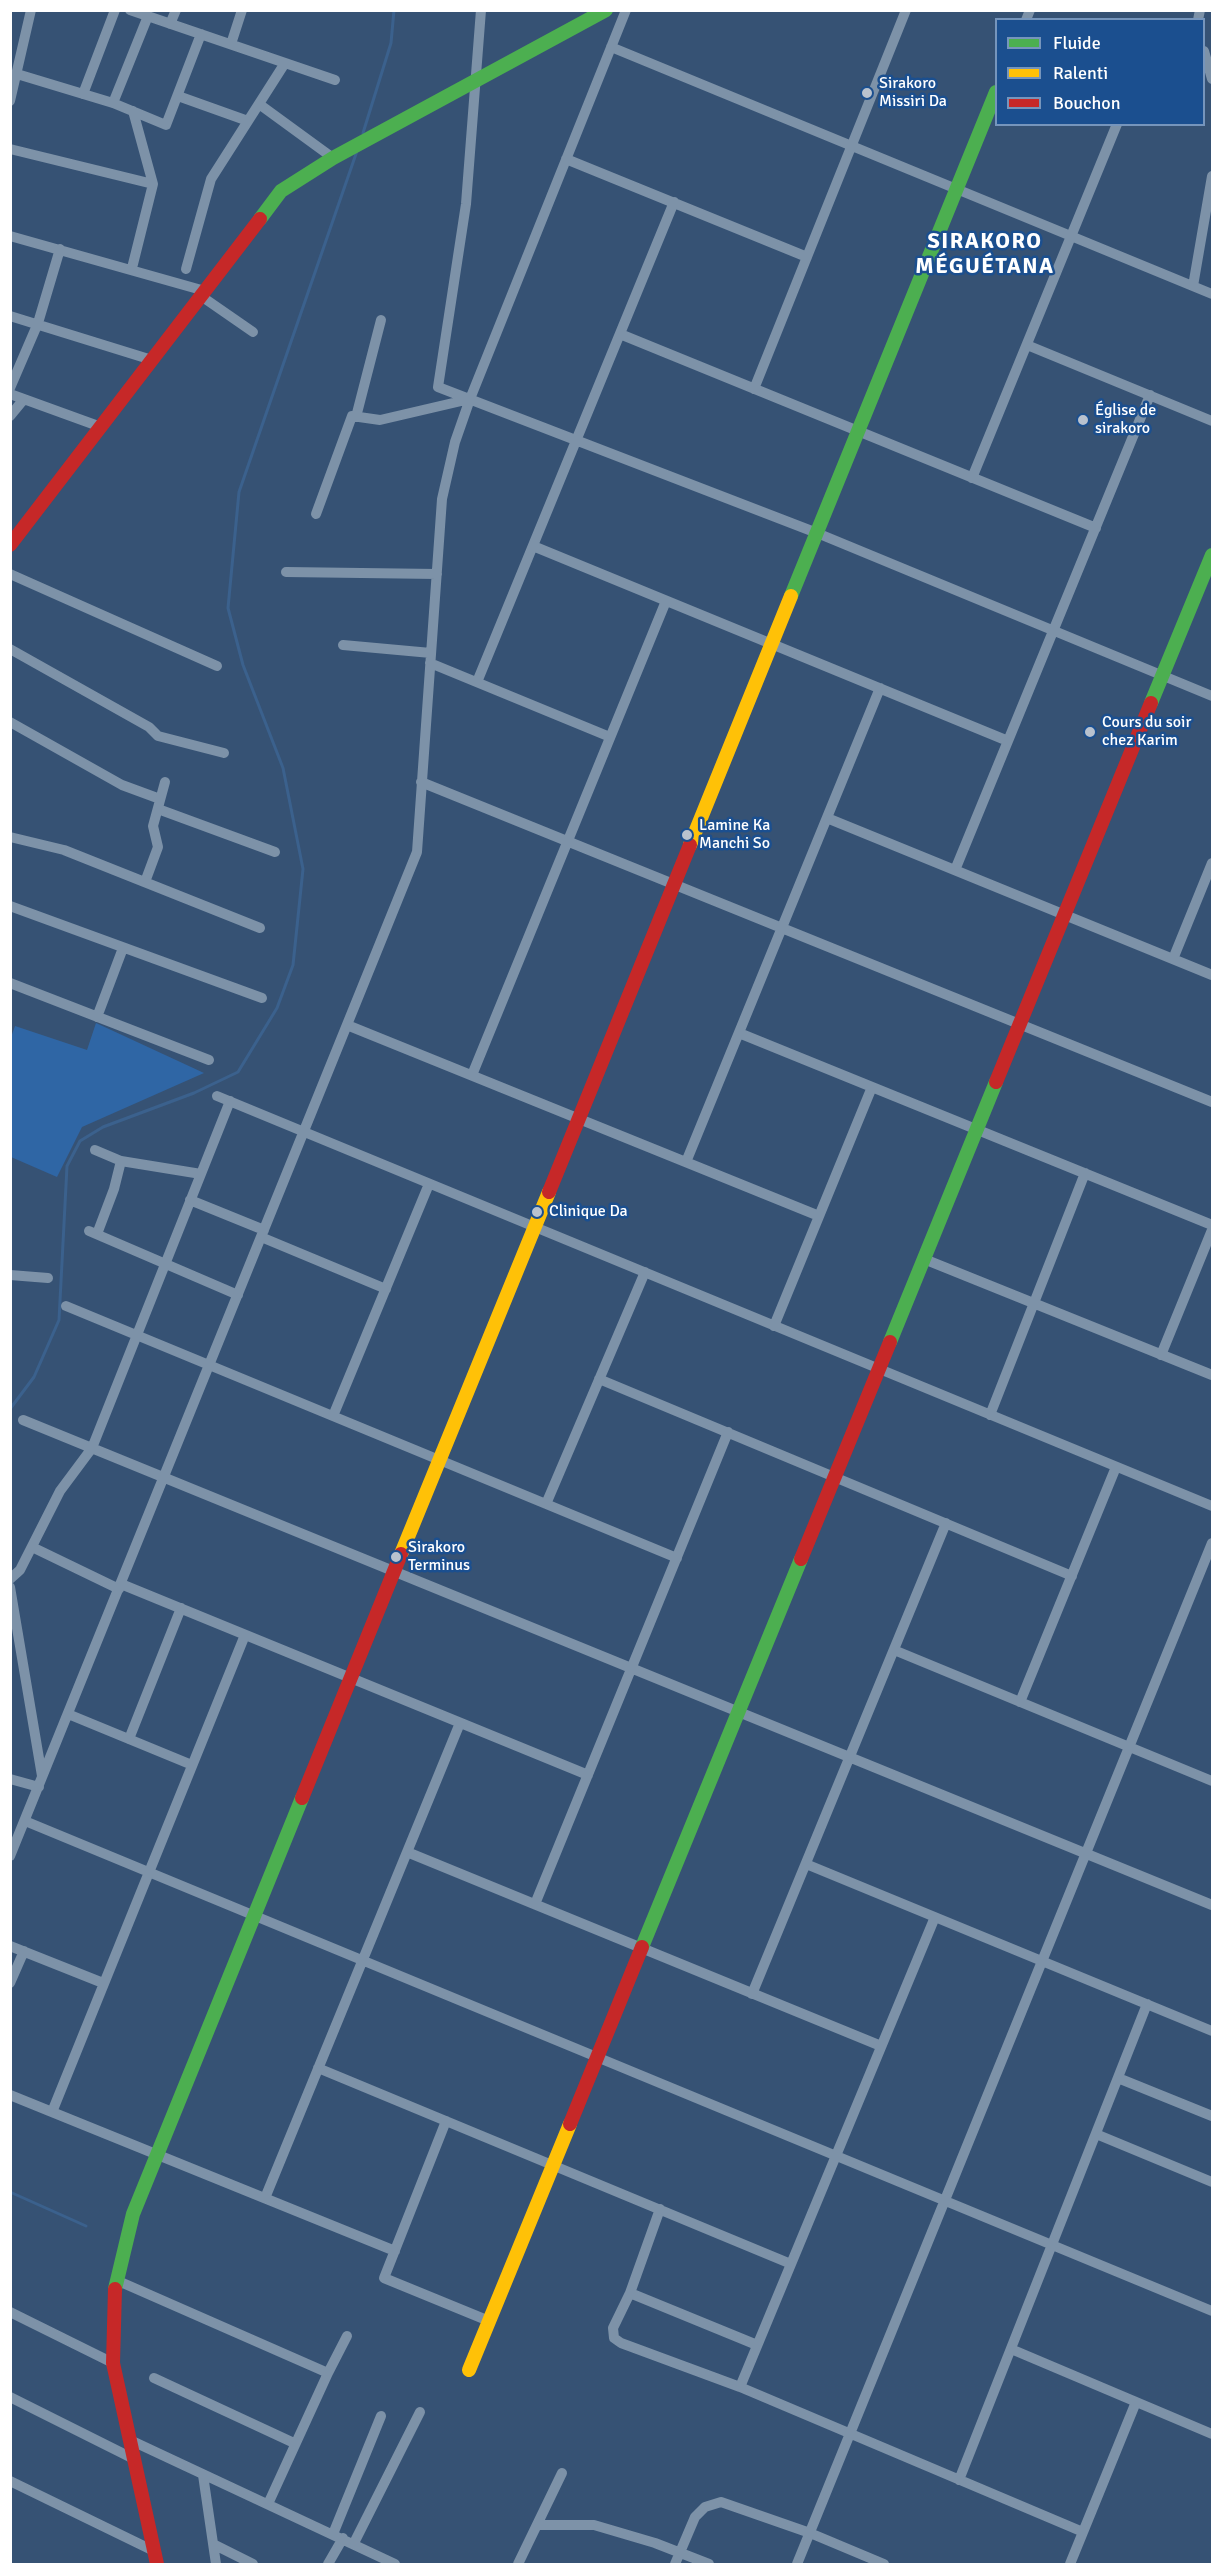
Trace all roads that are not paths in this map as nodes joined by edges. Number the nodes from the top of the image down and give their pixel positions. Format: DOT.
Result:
graph roads {
  1 [pos="31,10"];
  2 [pos="115,10"];
  3 [pos="130,10"];
  4 [pos="176,10"];
  5 [pos="242,10"];
  6 [pos="481,10"];
  7 [pos="606,10"];
  8 [pos="626,10"];
  9 [pos="906,10"];
  10 [pos="148,16"];
  11 [pos="170,24"];
  12 [pos="201,34"];
  13 [pos="231,44"];
  14 [pos="611,47"];
  15 [pos="285,63"];
  16 [pos="1208,64"];
  17 [pos="17,74"];
  18 [pos="1212,79"];
  19 [pos="335,80"];
  20 [pos="476,82"];
  21 [pos="83,94"];
  22 [pos="995,94"];
  23 [pos="178,96"];
  24 [pos="10,101"];
  25 [pos="113,103"];
  26 [pos="259,104"];
  27 [pos="133,111"];
  28 [pos="248,121"];
  29 [pos="1116,126"];
  30 [pos="852,146"];
  31 [pos="10,149"];
  32 [pos="333,158"];
  33 [pos="566,159"];
  34 [pos="1212,176"];
  35 [pos="153,184"];
  36 [pos="957,189"];
  37 [pos="674,202"];
  38 [pos="10,236"];
  39 [pos="1072,236"];
  40 [pos="60,249"];
  41 [pos="807,257"];
  42 [pos="132,268"];
  43 [pos="186,269"];
  44 [pos="1193,286"];
  45 [pos="203,293"];
  46 [pos="1212,294"];
  47 [pos="10,316"];
  48 [pos="381,320"];
  49 [pos="38,323"];
  50 [pos="253,332"];
  51 [pos="620,334"];
  52 [pos="1027,345"];
  53 [pos="152,360"];
  54 [pos="10,388"];
  55 [pos="754,389"];
  56 [pos="10,394"];
  57 [pos="1150,395"];
  58 [pos="24,399"];
  59 [pos="470,399"];
  60 [pos="10,416"];
  61 [pos="356,417"];
  62 [pos="1212,421"];
  63 [pos="101,427"];
  64 [pos="858,431"];
  65 [pos="576,440"];
  66 [pos="972,478"];
  67 [pos="316,514"];
  68 [pos="1096,528"];
  69 [pos="817,533"];
  70 [pos="10,546"];
  71 [pos="533,546"];
  72 [pos="1212,555"];
  73 [pos="286,572"];
  74 [pos="10,574"];
  75 [pos="437,574"];
  76 [pos="666,601"];
  77 [pos="1053,631"];
  78 [pos="772,644"];
  79 [pos="343,645"];
  80 [pos="10,649"];
  81 [pos="430,658"];
  82 [pos="217,666"];
  83 [pos="1163,676"];
  84 [pos="477,682"];
  85 [pos="880,688"];
  86 [pos="1212,696"];
  87 [pos="10,722"];
  88 [pos="610,737"];
  89 [pos="1008,741"];
  90 [pos="224,753"];
  91 [pos="165,782"];
  92 [pos="421,782"];
  93 [pos="159,804"];
  94 [pos="827,818"];
  95 [pos="10,837"];
  96 [pos="568,841"];
  97 [pos="275,852"];
  98 [pos="1212,863"];
  99 [pos="956,870"];
  100 [pos="145,882"];
  101 [pos="674,884"];
  102 [pos="10,906"];
  103 [pos="1065,915"];
  104 [pos="260,928"];
  105 [pos="782,928"];
  106 [pos="123,948"];
  107 [pos="1173,959"];
  108 [pos="1212,975"];
  109 [pos="10,983"];
  110 [pos="262,998"];
  111 [pos="97,1017"];
  112 [pos="1020,1024"];
  113 [pos="347,1025"];
  114 [pos="739,1033"];
  115 [pos="209,1060"];
  116 [pos="472,1075"];
  117 [pos="872,1087"];
  118 [pos="217,1096"];
  119 [pos="230,1101"];
  120 [pos="1212,1102"];
  121 [pos="579,1118"];
  122 [pos="977,1130"];
  123 [pos="304,1132"];
  124 [pos="95,1150"];
  125 [pos="121,1161"];
  126 [pos="686,1162"];
  127 [pos="1085,1173"];
  128 [pos="201,1174"];
  129 [pos="429,1184"];
  130 [pos="190,1200"];
  131 [pos="819,1216"];
  132 [pos="1212,1225"];
  133 [pos="534,1227"];
  134 [pos="1212,1230"];
  135 [pos="263,1233"];
  136 [pos="924,1259"];
  137 [pos="166,1262"];
  138 [pos="645,1272"];
  139 [pos="10,1275"];
  140 [pos="48,1278"];
  141 [pos="386,1289"];
  142 [pos="238,1295"];
  143 [pos="1034,1303"];
  144 [pos="66,1306"];
  145 [pos="774,1326"];
  146 [pos="137,1335"];
  147 [pos="1161,1355"];
  148 [pos="209,1365"];
  149 [pos="879,1369"];
  150 [pos="1212,1375"];
  151 [pos="599,1379"];
  152 [pos="990,1415"];
  153 [pos="333,1416"];
  154 [pos="23,1420"];
  155 [pos="728,1432"];
  156 [pos="92,1448"];
  157 [pos="440,1460"];
  158 [pos="1116,1467"];
  159 [pos="164,1477"];
  160 [pos="835,1477"];
  161 [pos="546,1504"];
  162 [pos="1212,1506"];
  163 [pos="946,1523"];
  164 [pos="1212,1543"];
  165 [pos="32,1547"];
  166 [pos="677,1558"];
  167 [pos="394,1571"];
  168 [pos="1072,1576"];
  169 [pos="10,1579"];
  170 [pos="120,1586"];
  171 [pos="10,1587"];
  172 [pos="181,1608"];
  173 [pos="245,1635"];
  174 [pos="894,1650"];
  175 [pos="631,1668"];
  176 [pos="351,1678"];
  177 [pos="1020,1702"];
  178 [pos="739,1712"];
  179 [pos="68,1714"];
  180 [pos="460,1723"];
  181 [pos="129,1739"];
  182 [pos="1130,1747"];
  183 [pos="850,1757"];
  184 [pos="192,1765"];
  185 [pos="588,1775"];
  186 [pos="10,1779"];
  187 [pos="1212,1780"];
  188 [pos="40,1782"];
  189 [pos="25,1821"];
  190 [pos="13,1842"];
  191 [pos="407,1852"];
  192 [pos="1086,1854"];
  193 [pos="10,1857"];
  194 [pos="806,1864"];
  195 [pos="148,1872"];
  196 [pos="535,1904"];
  197 [pos="1212,1905"];
  198 [pos="254,1916"];
  199 [pos="935,1917"];
  200 [pos="10,1946"];
  201 [pos="642,1948"];
  202 [pos="24,1951"];
  203 [pos="362,1960"];
  204 [pos="1043,1961"];
  205 [pos="10,1983"];
  206 [pos="104,1983"];
  207 [pos="752,1994"];
  208 [pos="1148,2004"];
  209 [pos="1212,2031"];
  210 [pos="881,2046"];
  211 [pos="597,2057"];
  212 [pos="318,2068"];
  213 [pos="1118,2078"];
  214 [pos="10,2095"];
  215 [pos="52,2112"];
  216 [pos="1212,2116"];
  217 [pos="446,2121"];
  218 [pos="1096,2134"];
  219 [pos="157,2154"];
  220 [pos="836,2156"];
  221 [pos="553,2165"];
  222 [pos="1212,2182"];
  223 [pos="265,2198"];
  224 [pos="945,2201"];
  225 [pos="660,2209"];
  226 [pos="1052,2245"];
  227 [pos="395,2251"];
  228 [pos="791,2264"];
  229 [pos="116,2280"];
  230 [pos="630,2293"];
  231 [pos="1212,2311"];
  232 [pos="10,2312"];
  233 [pos="489,2321"];
  234 [pos="347,2336"];
  235 [pos="758,2345"];
  236 [pos="1011,2349"];
  237 [pos="113,2363"];
  238 [pos="469,2370"];
  239 [pos="328,2373"];
  240 [pos="154,2378"];
  241 [pos="740,2387"];
  242 [pos="10,2397"];
  243 [pos="1136,2402"];
  244 [pos="420,2412"];
  245 [pos="381,2416"];
  246 [pos="850,2434"];
  247 [pos="1212,2434"];
  248 [pos="130,2440"];
  249 [pos="294,2443"];
  250 [pos="134,2459"];
  251 [pos="562,2472"];
  252 [pos="202,2475"];
  253 [pos="959,2480"];
  254 [pos="10,2481"];
  255 [pos="268,2504"];
  256 [pos="537,2524"];
  257 [pos="1083,2532"];
  258 [pos="810,2533"];
  259 [pos="338,2536"];
  260 [pos="354,2543"];
  261 [pos="213,2544"];
  262 [pos="679,2553"];
  263 [pos="156,2558"];
  264 [pos="519,2564"];
  265 [pos="216,2565"];
  266 [pos="254,2565"];
  267 [pos="328,2565"];
  268 [pos="395,2565"];
  269 [pos="675,2565"];
  270 [pos="709,2565"];
  271 [pos="797,2565"];
  272 [pos="884,2565"];
  273 [pos="1070,2565"];
  1 -- 17 [label="street"];
  2 -- 21 [label="street"];
  3 -- 10 [label="street"];
  4 -- 11 [label="street"];
  5 -- 13 [label="street"];
  6 -- 20 [label="street"];
  7 -- 20 [label="street"];
  8 -- 14 [label="street"];
  9 -- 30 [label="street"];
  10 -- 11 [label="street"];
  10 -- 25 [label="street"];
  11 -- 12 [label="street"];
  12 -- 13 [label="street"];
  12 -- 23 [label="street"];
  13 -- 15 [label="street"];
  14 -- 30 [label="street"];
  14 -- 33 [label="street"];
  15 -- 19 [label="street"];
  15 -- 26 [label="street"];
  16 -- 18 [label="street"];
  17 -- 21 [label="street"];
  17 -- 24 [label="street"];
  20 -- 32 [label="street"];
  20 -- 59 [label="street"];
  21 -- 25 [label="street"];
  22 -- 36 [label="street"];
  23 -- 27 [label="street"];
  23 -- 28 [label="street"];
  25 -- 27 [label="street"];
  26 -- 28 [label="street"];
  26 -- 32 [label="street"];
  27 -- 35 [label="street"];
  28 -- 43 [label="street"];
  29 -- 39 [label="street"];
  30 -- 36 [label="street"];
  30 -- 41 [label="street"];
  31 -- 35 [label="street"];
  32 -- 45 [label="street"];
  33 -- 37 [label="street"];
  33 -- 59 [label="street"];
  34 -- 44 [label="street"];
  35 -- 42 [label="street"];
  36 -- 39 [label="street"];
  36 -- 64 [label="street"];
  37 -- 41 [label="street"];
  37 -- 51 [label="street"];
  38 -- 40 [label="street"];
  39 -- 44 [label="street"];
  39 -- 52 [label="street"];
  40 -- 42 [label="street"];
  40 -- 49 [label="street"];
  41 -- 55 [label="street"];
  42 -- 45 [label="street"];
  44 -- 46 [label="street"];
  45 -- 50 [label="street"];
  45 -- 53 [label="street"];
  47 -- 49 [label="street"];
  48 -- 61 [label="street"];
  49 -- 53 [label="street"];
  49 -- 54 [label="street"];
  51 -- 55 [label="street"];
  51 -- 65 [label="street"];
  52 -- 57 [label="street"];
  52 -- 66 [label="street"];
  53 -- 63 [label="street"];
  55 -- 64 [label="street"];
  56 -- 58 [label="street"];
  57 -- 62 [label="street"];
  57 -- 68 [label="street"];
  58 -- 60 [label="street"];
  58 -- 63 [label="street"];
  59 -- 61 [label="street"];
  59 -- 65 [label="street"];
  59 -- 75 [label="street"];
  61 -- 67 [label="street"];
  63 -- 70 [label="street"];
  64 -- 66 [label="street"];
  64 -- 69 [label="street"];
  65 -- 69 [label="street"];
  65 -- 71 [label="street"];
  66 -- 68 [label="street"];
  68 -- 77 [label="street"];
  69 -- 77 [label="street"];
  69 -- 78 [label="street"];
  71 -- 76 [label="street"];
  71 -- 84 [label="street"];
  72 -- 83 [label="street"];
  73 -- 75 [label="street"];
  74 -- 82 [label="street"];
  75 -- 81 [label="street"];
  76 -- 78 [label="street"];
  76 -- 88 [label="street"];
  77 -- 83 [label="street"];
  77 -- 89 [label="street"];
  78 -- 85 [label="street"];
  78 -- 101 [label="street"];
  79 -- 81 [label="street"];
  80 -- 90 [label="street"];
  81 -- 84 [label="street"];
  81 -- 92 [label="street"];
  83 -- 86 [label="street"];
  83 -- 103 [label="street"];
  84 -- 88 [label="street"];
  85 -- 89 [label="street"];
  85 -- 94 [label="street"];
  87 -- 93 [label="street"];
  88 -- 96 [label="street"];
  89 -- 99 [label="street"];
  91 -- 93 [label="street"];
  92 -- 96 [label="street"];
  92 -- 113 [label="street"];
  93 -- 97 [label="street"];
  93 -- 100 [label="street"];
  94 -- 99 [label="street"];
  94 -- 105 [label="street"];
  95 -- 100 [label="street"];
  96 -- 101 [label="street"];
  96 -- 116 [label="street"];
  98 -- 107 [label="street"];
  99 -- 103 [label="street"];
  100 -- 104 [label="street"];
  101 -- 105 [label="street"];
  101 -- 121 [label="street"];
  102 -- 106 [label="street"];
  103 -- 107 [label="street"];
  103 -- 112 [label="street"];
  105 -- 112 [label="street"];
  105 -- 114 [label="street"];
  106 -- 110 [label="street"];
  106 -- 111 [label="street"];
  107 -- 108 [label="street"];
  109 -- 111 [label="street"];
  111 -- 115 [label="street"];
  112 -- 120 [label="street"];
  112 -- 122 [label="street"];
  113 -- 116 [label="street"];
  113 -- 123 [label="street"];
  114 -- 117 [label="street"];
  114 -- 126 [label="street"];
  116 -- 121 [label="street"];
  117 -- 122 [label="street"];
  117 -- 131 [label="street"];
  118 -- 119 [label="street"];
  119 -- 123 [label="street"];
  119 -- 128 [label="street"];
  121 -- 126 [label="street"];
  121 -- 133 [label="street"];
  122 -- 127 [label="street"];
  122 -- 136 [label="street"];
  123 -- 129 [label="street"];
  123 -- 135 [label="street"];
  124 -- 125 [label="street"];
  125 -- 128 [label="street"];
  125 -- 137 [label="street"];
  126 -- 131 [label="street"];
  127 -- 132 [label="street"];
  127 -- 143 [label="street"];
  128 -- 130 [label="street"];
  129 -- 133 [label="street"];
  129 -- 141 [label="street"];
  130 -- 135 [label="street"];
  130 -- 137 [label="street"];
  131 -- 145 [label="street"];
  133 -- 138 [label="street"];
  133 -- 157 [label="street"];
  134 -- 147 [label="street"];
  135 -- 141 [label="street"];
  135 -- 142 [label="street"];
  136 -- 143 [label="street"];
  136 -- 149 [label="street"];
  137 -- 142 [label="street"];
  137 -- 146 [label="street"];
  138 -- 145 [label="street"];
  138 -- 151 [label="street"];
  139 -- 140 [label="street"];
  141 -- 153 [label="street"];
  142 -- 148 [label="street"];
  143 -- 147 [label="street"];
  143 -- 152 [label="street"];
  144 -- 146 [label="street"];
  145 -- 149 [label="street"];
  146 -- 148 [label="street"];
  146 -- 156 [label="street"];
  147 -- 150 [label="street"];
  148 -- 153 [label="street"];
  148 -- 159 [label="street"];
  149 -- 152 [label="street"];
  149 -- 160 [label="street"];
  151 -- 155 [label="street"];
  151 -- 161 [label="street"];
  152 -- 158 [label="street"];
  153 -- 157 [label="street"];
  154 -- 156 [label="street"];
  155 -- 160 [label="street"];
  155 -- 166 [label="street"];
  156 -- 159 [label="street"];
  156 -- 165 [label="street"];
  157 -- 161 [label="street"];
  157 -- 167 [label="street"];
  158 -- 162 [label="street"];
  158 -- 168 [label="street"];
  159 -- 167 [label="street"];
  159 -- 170 [label="street"];
  160 -- 163 [label="street"];
  160 -- 178 [label="street"];
  161 -- 166 [label="street"];
  163 -- 168 [label="street"];
  163 -- 174 [label="street"];
  164 -- 182 [label="street"];
  165 -- 169 [label="street"];
  165 -- 170 [label="street"];
  166 -- 175 [label="street"];
  167 -- 175 [label="street"];
  167 -- 176 [label="street"];
  168 -- 177 [label="street"];
  170 -- 172 [label="street"];
  170 -- 179 [label="street"];
  171 -- 188 [label="street"];
  172 -- 173 [label="street"];
  172 -- 181 [label="street"];
  173 -- 176 [label="street"];
  173 -- 184 [label="street"];
  174 -- 177 [label="street"];
  174 -- 183 [label="street"];
  175 -- 178 [label="street"];
  175 -- 185 [label="street"];
  176 -- 180 [label="street"];
  176 -- 198 [label="street"];
  177 -- 182 [label="street"];
  178 -- 183 [label="street"];
  178 -- 201 [label="street"];
  179 -- 181 [label="street"];
  179 -- 188 [label="street"];
  180 -- 185 [label="street"];
  180 -- 191 [label="street"];
  181 -- 184 [label="street"];
  182 -- 187 [label="street"];
  182 -- 192 [label="street"];
  183 -- 192 [label="street"];
  183 -- 194 [label="street"];
  184 -- 195 [label="street"];
  185 -- 196 [label="street"];
  186 -- 188 [label="street"];
  188 -- 189 [label="street"];
  189 -- 190 [label="street"];
  189 -- 195 [label="street"];
  190 -- 193 [label="street"];
  191 -- 196 [label="street"];
  191 -- 203 [label="street"];
  192 -- 197 [label="street"];
  192 -- 204 [label="street"];
  194 -- 199 [label="street"];
  194 -- 207 [label="street"];
  195 -- 198 [label="street"];
  195 -- 206 [label="street"];
  196 -- 201 [label="street"];
  198 -- 203 [label="street"];
  198 -- 219 [label="street"];
  199 -- 204 [label="street"];
  199 -- 210 [label="street"];
  200 -- 202 [label="street"];
  201 -- 207 [label="street"];
  201 -- 211 [label="street"];
  202 -- 205 [label="street"];
  202 -- 206 [label="street"];
  203 -- 211 [label="street"];
  203 -- 212 [label="street"];
  204 -- 208 [label="street"];
  204 -- 224 [label="street"];
  206 -- 215 [label="street"];
  207 -- 210 [label="street"];
  208 -- 209 [label="street"];
  208 -- 213 [label="street"];
  210 -- 220 [label="street"];
  211 -- 220 [label="street"];
  211 -- 221 [label="street"];
  212 -- 217 [label="street"];
  212 -- 223 [label="street"];
  213 -- 216 [label="street"];
  213 -- 218 [label="street"];
  214 -- 215 [label="street"];
  215 -- 219 [label="street"];
  217 -- 221 [label="street"];
  217 -- 227 [label="street"];
  218 -- 222 [label="street"];
  218 -- 226 [label="street"];
  219 -- 223 [label="street"];
  219 -- 229 [label="street"];
  220 -- 224 [label="street"];
  220 -- 228 [label="street"];
  221 -- 225 [label="street"];
  221 -- 233 [label="street"];
  223 -- 227 [label="street"];
  224 -- 226 [label="street"];
  224 -- 246 [label="street"];
  225 -- 228 [label="street"];
  225 -- 230 [label="street"];
  226 -- 231 [label="street"];
  226 -- 236 [label="street"];
  227 -- 233 [label="street"];
  228 -- 235 [label="street"];
  229 -- 237 [label="street"];
  229 -- 239 [label="street"];
  230 -- 235 [label="street"];
  230 -- 241 [label="street"];
  232 -- 237 [label="street"];
  233 -- 238 [label="street"];
  234 -- 239 [label="street"];
  235 -- 241 [label="street"];
  236 -- 243 [label="street"];
  236 -- 253 [label="street"];
  237 -- 248 [label="street"];
  239 -- 249 [label="street"];
  240 -- 249 [label="street"];
  241 -- 246 [label="street"];
  242 -- 250 [label="street"];
  243 -- 247 [label="street"];
  243 -- 257 [label="street"];
  244 -- 260 [label="street"];
  245 -- 259 [label="street"];
  246 -- 253 [label="street"];
  246 -- 258 [label="street"];
  248 -- 250 [label="street"];
  248 -- 252 [label="street"];
  249 -- 255 [label="street"];
  250 -- 263 [label="street"];
  251 -- 256 [label="street"];
  252 -- 255 [label="street"];
  252 -- 261 [label="street"];
  253 -- 257 [label="street"];
  254 -- 263 [label="street"];
  255 -- 259 [label="street"];
  256 -- 262 [label="street"];
  256 -- 264 [label="street"];
  257 -- 273 [label="street"];
  258 -- 262 [label="street"];
  258 -- 271 [label="street"];
  258 -- 272 [label="street"];
  259 -- 260 [label="street"];
  259 -- 267 [label="street"];
  260 -- 268 [label="street"];
  261 -- 265 [label="street"];
  261 -- 266 [label="street"];
  262 -- 269 [label="street"];
  262 -- 270 [label="street"];
}
